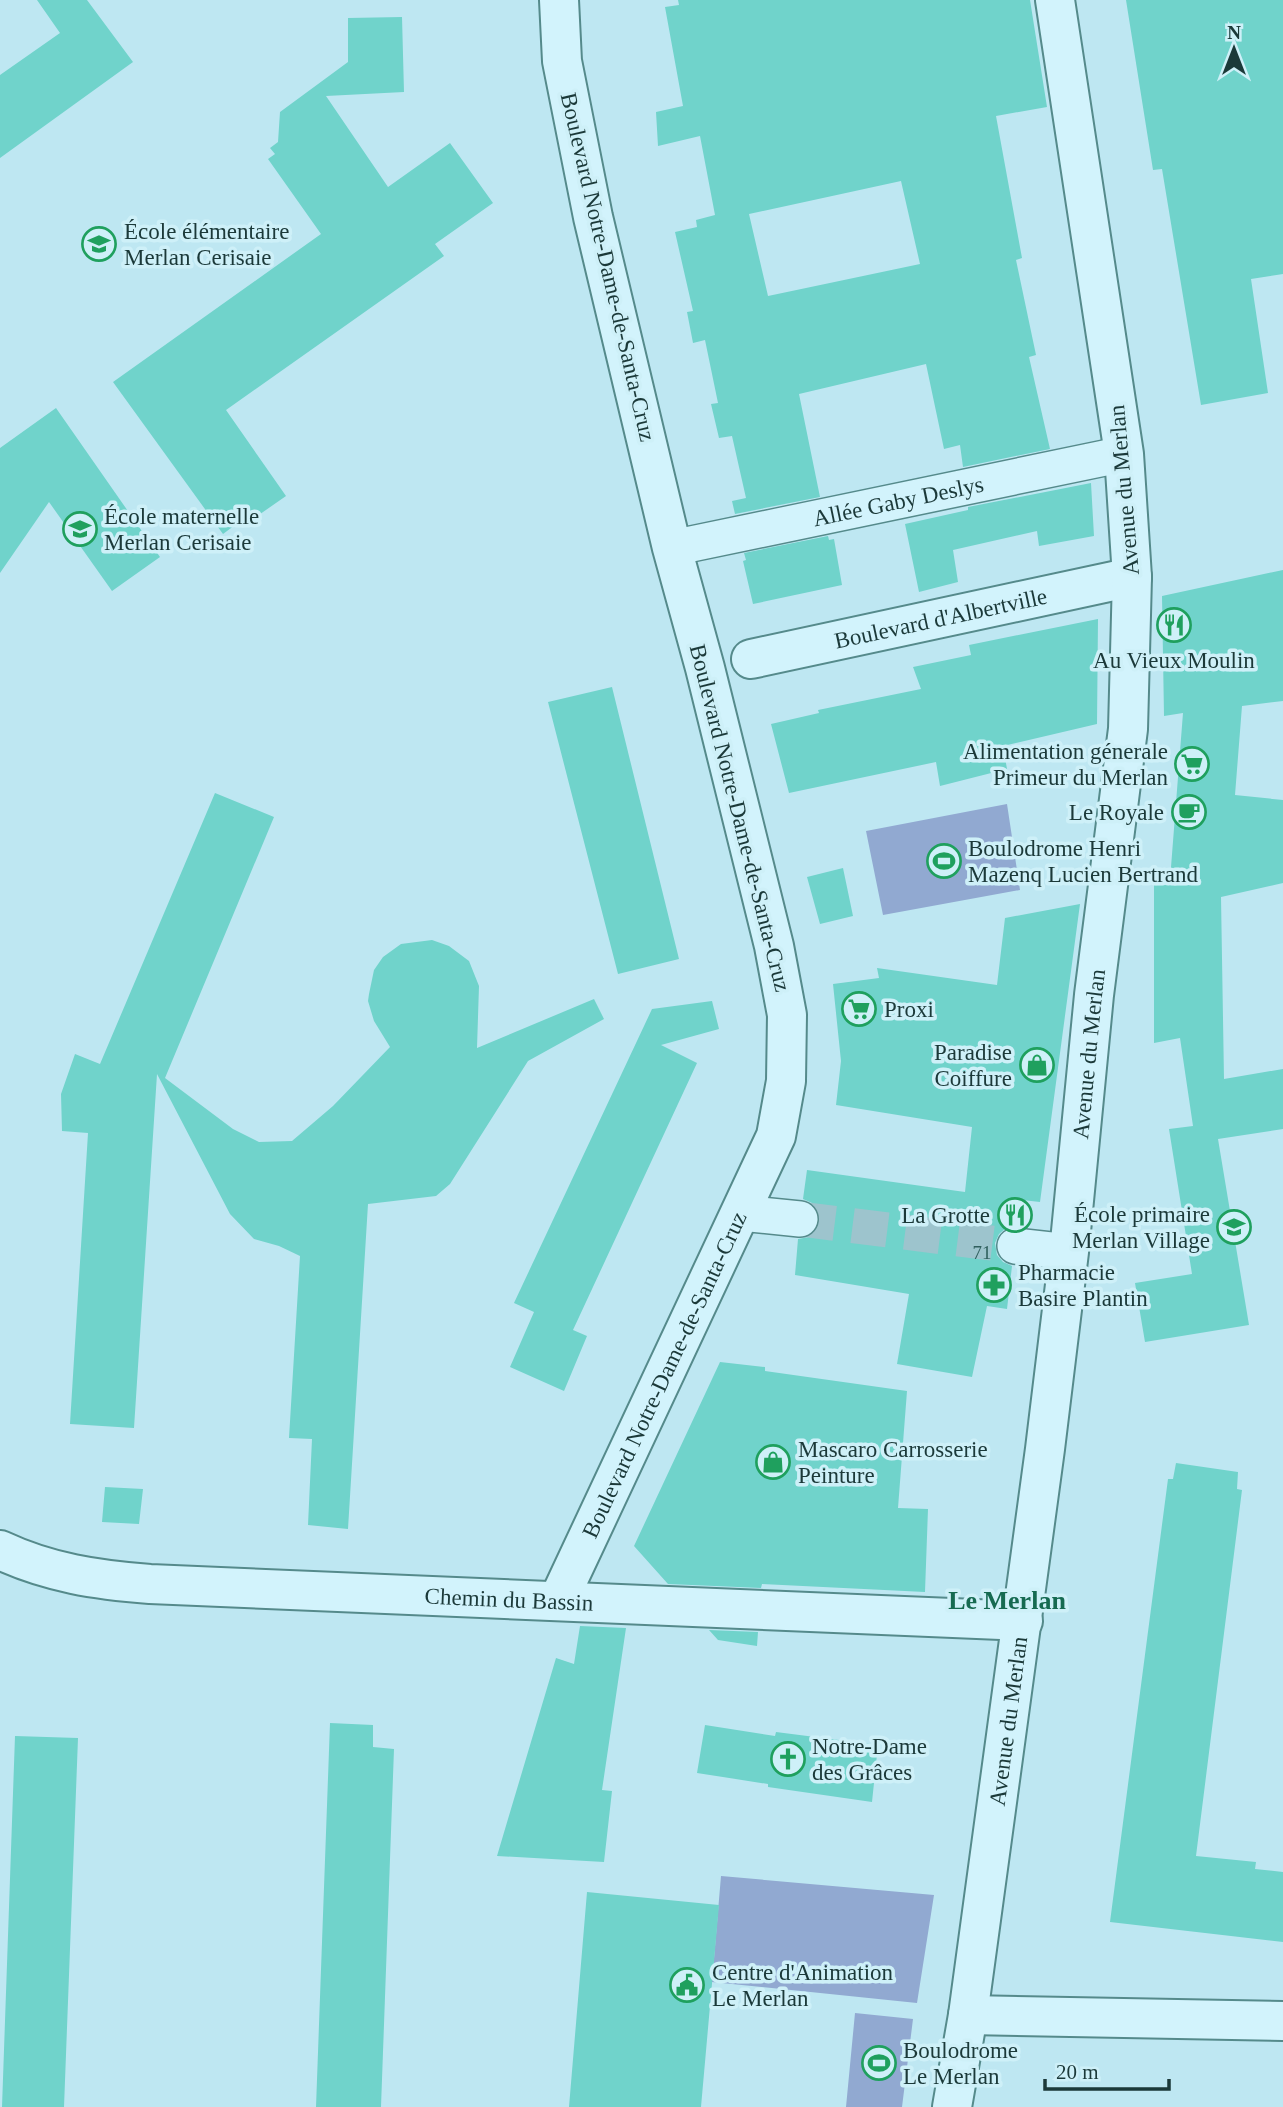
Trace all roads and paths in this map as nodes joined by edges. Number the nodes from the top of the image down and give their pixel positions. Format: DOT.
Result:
graph roads {
  1 [pos="559,0"];
  2 [pos="1055,0"];
  3 [pos="1124,454"];
  4 [pos="672,548"];
  5 [pos="1132,577"];
  6 [pos="751,659"];
  7 [pos="741,1213"];
  8 [pos="800,1219"];
  9 [pos="1015,1246"];
  10 [pos="1069,1252"];
  11 [pos="0,1550"];
  12 [pos="558,1601"];
  13 [pos="1023,1621"];
  14 [pos="968,2015"];
  15 [pos="1283,2021"];
  16 [pos="952,2107"];
  1 -- 4 [label="street, Boulevard Notre-Dame-de-Santa-Cruz"];
  2 -- 3 [label="street, Avenue du Merlan"];
  3 -- 4 [label="street, Allée Gaby Deslys"];
  3 -- 5 [label="street, Avenue du Merlan"];
  4 -- 7 [label="street, Boulevard Notre-Dame-de-Santa-Cruz"];
  5 -- 6 [label="street, Boulevard d'Albertville"];
  5 -- 10 [label="street, Avenue du Merlan"];
  7 -- 8 [label="street"];
  7 -- 12 [label="street, Boulevard Notre-Dame-de-Santa-Cruz"];
  9 -- 10 [label="street"];
  10 -- 13 [label="street, Avenue du Merlan"];
  11 -- 12 [label="street, Chemin du Bassin"];
  12 -- 13 [label="street, Chemin du Bassin"];
  13 -- 14 [label="street, Avenue du Merlan"];
  14 -- 15 [label="street"];
  14 -- 16 [label="street, Avenue du Merlan"];
}
